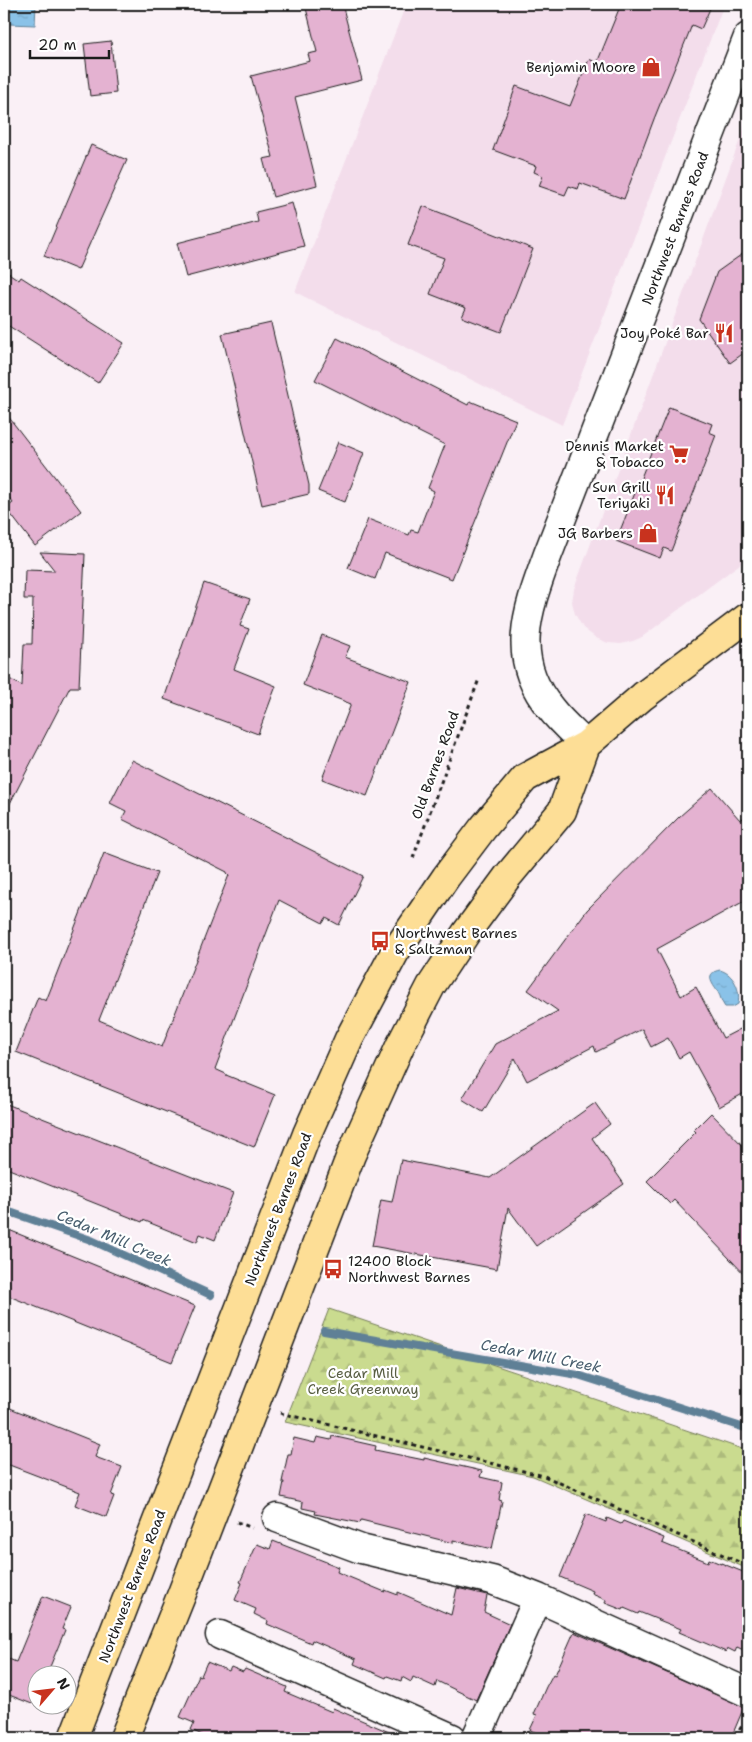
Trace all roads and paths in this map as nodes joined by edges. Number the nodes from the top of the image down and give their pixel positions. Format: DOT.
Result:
graph roads {
  1 [pos="748,37"];
  2 [pos="748,617"];
  3 [pos="479,679"];
  4 [pos="586,745"];
  5 [pos="413,858"];
  6 [pos="254,1407"];
  7 [pos="213,1512"];
  8 [pos="268,1524"];
  9 [pos="748,1566"];
  10 [pos="538,1598"];
  11 [pos="220,1635"];
  12 [pos="747,1704"];
  13 [pos="73,1738"];
  14 [pos="124,1738"];
  15 [pos="452,1738"];
  16 [pos="476,1738"];
  17 [pos="738,1738"];
  1 -- 4 [label="street, Northwest Barnes Road"];
  2 -- 4 [label="main road"];
  3 -- 5 [label="path, Old Barnes Road"];
  4 -- 6 [label="main road"];
  4 -- 13 [label="main road, Northwest Barnes Road"];
  6 -- 7 [label="main road"];
  6 -- 9 [label="path"];
  7 -- 8 [label="path"];
  7 -- 14 [label="main road"];
  8 -- 10 [label="street"];
  10 -- 12 [label="street"];
  10 -- 16 [label="street"];
  11 -- 15 [label="street"];
  12 -- 17 [label="path"];
}
